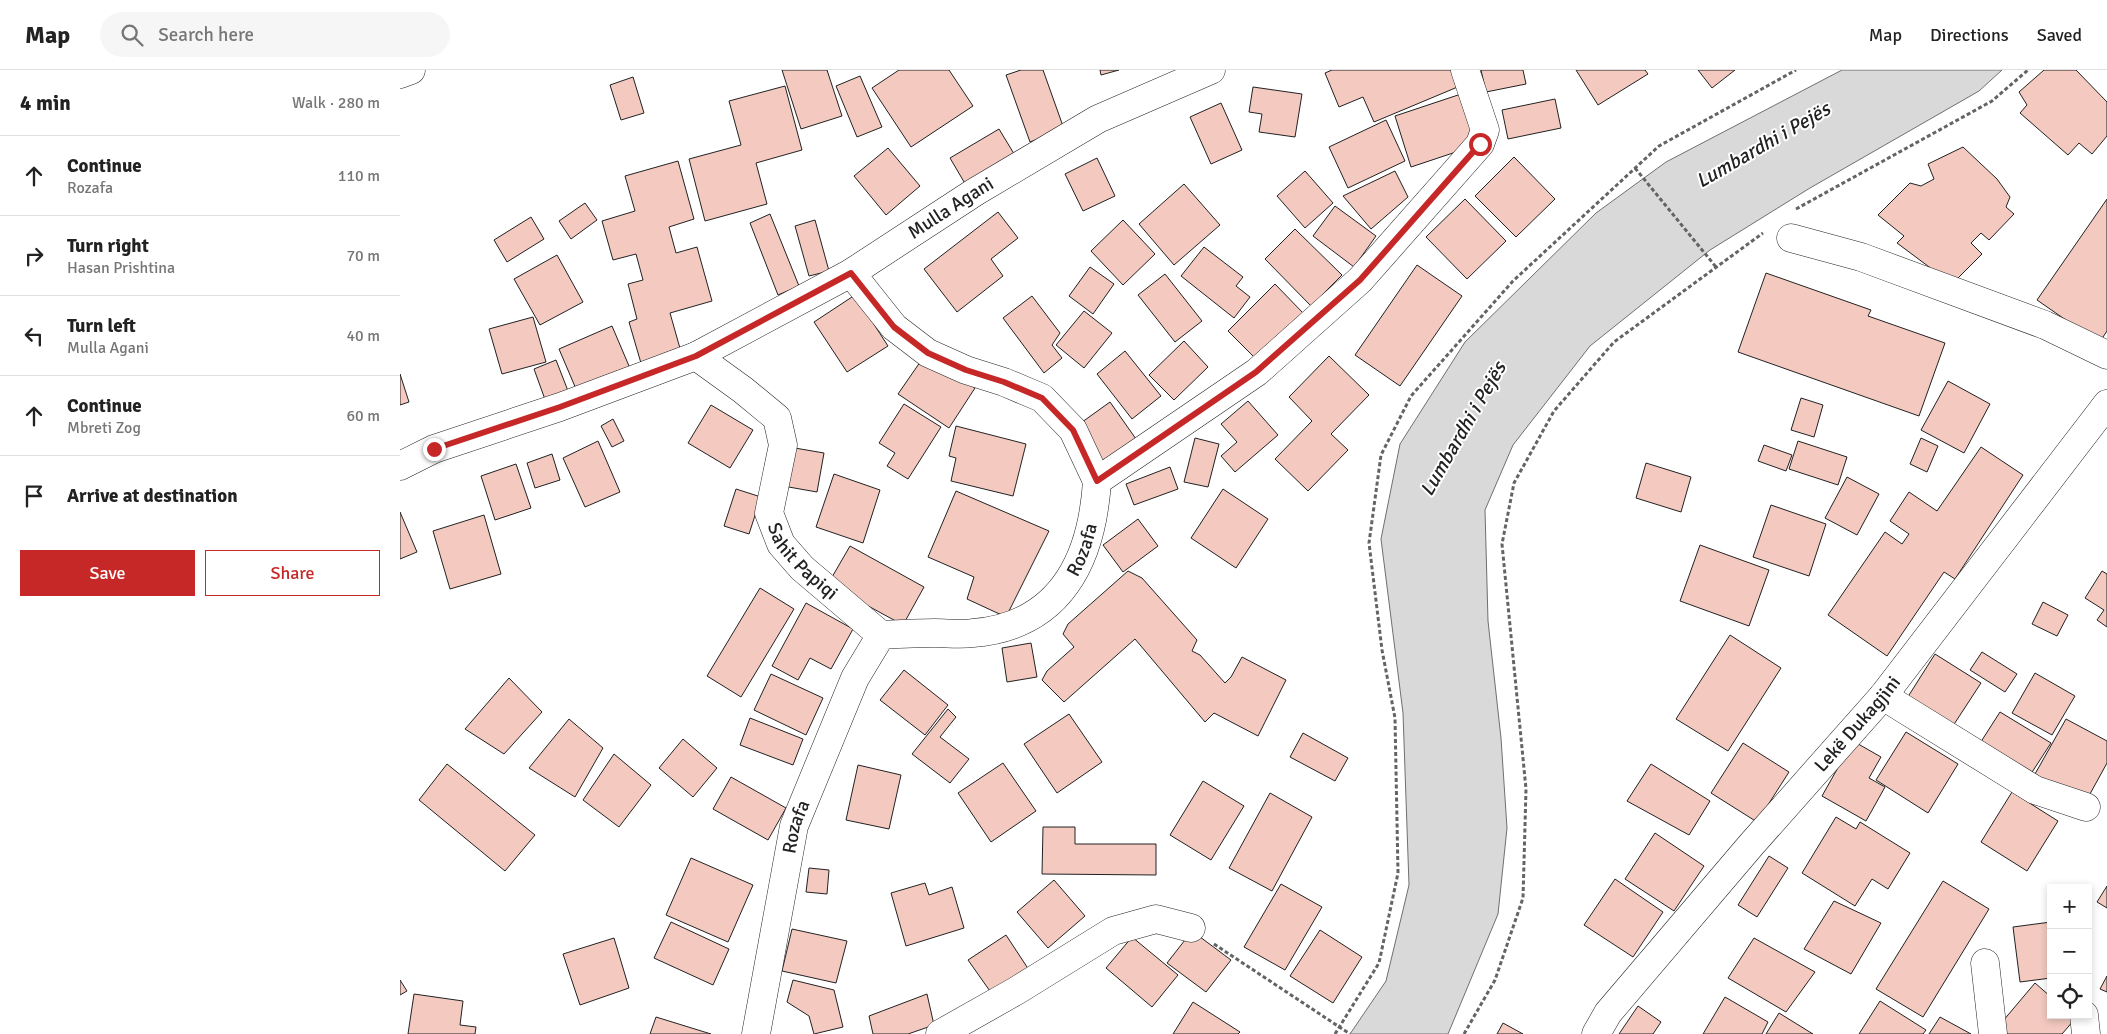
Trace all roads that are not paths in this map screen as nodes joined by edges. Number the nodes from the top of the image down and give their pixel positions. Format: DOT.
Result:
graph roads {
  1 [pos="411,70"];
  2 [pos="1211,70"];
  3 [pos="1465,70"];
  4 [pos="400,74"];
  5 [pos="1784,227"];
  6 [pos="851,273"];
  7 [pos="696,356"];
  8 [pos="2107,356"];
  9 [pos="2107,404"];
  10 [pos="400,466"];
  11 [pos="1097,481"];
  12 [pos="881,635"];
  13 [pos="1883,696"];
  14 [pos="2086,807"];
  15 [pos="1191,928"];
  16 [pos="1985,962"];
  17 [pos="2084,1019"];
  18 [pos="756,1034"];
  19 [pos="940,1034"];
  20 [pos="1596,1034"];
  21 [pos="1993,1034"];
  22 [pos="2086,1034"];
  1 -- 4 [label="street"];
  2 -- 6 [label="street, Mulla Agani"];
  3 -- 11 [label="street"];
  5 -- 8 [label="street"];
  6 -- 7 [label="street, Mulla Agani"];
  6 -- 11 [label="street"];
  7 -- 10 [label="street, Mulla Agani"];
  7 -- 12 [label="street, Sahit Papiqi"];
  9 -- 13 [label="street, Lekë Dukagjini"];
  11 -- 12 [label="street, Rozafa"];
  12 -- 18 [label="street, Rozafa"];
  13 -- 14 [label="street"];
  13 -- 20 [label="street, Lekë Dukagjini"];
  15 -- 19 [label="street"];
  16 -- 21 [label="street"];
  17 -- 22 [label="street"];
}
